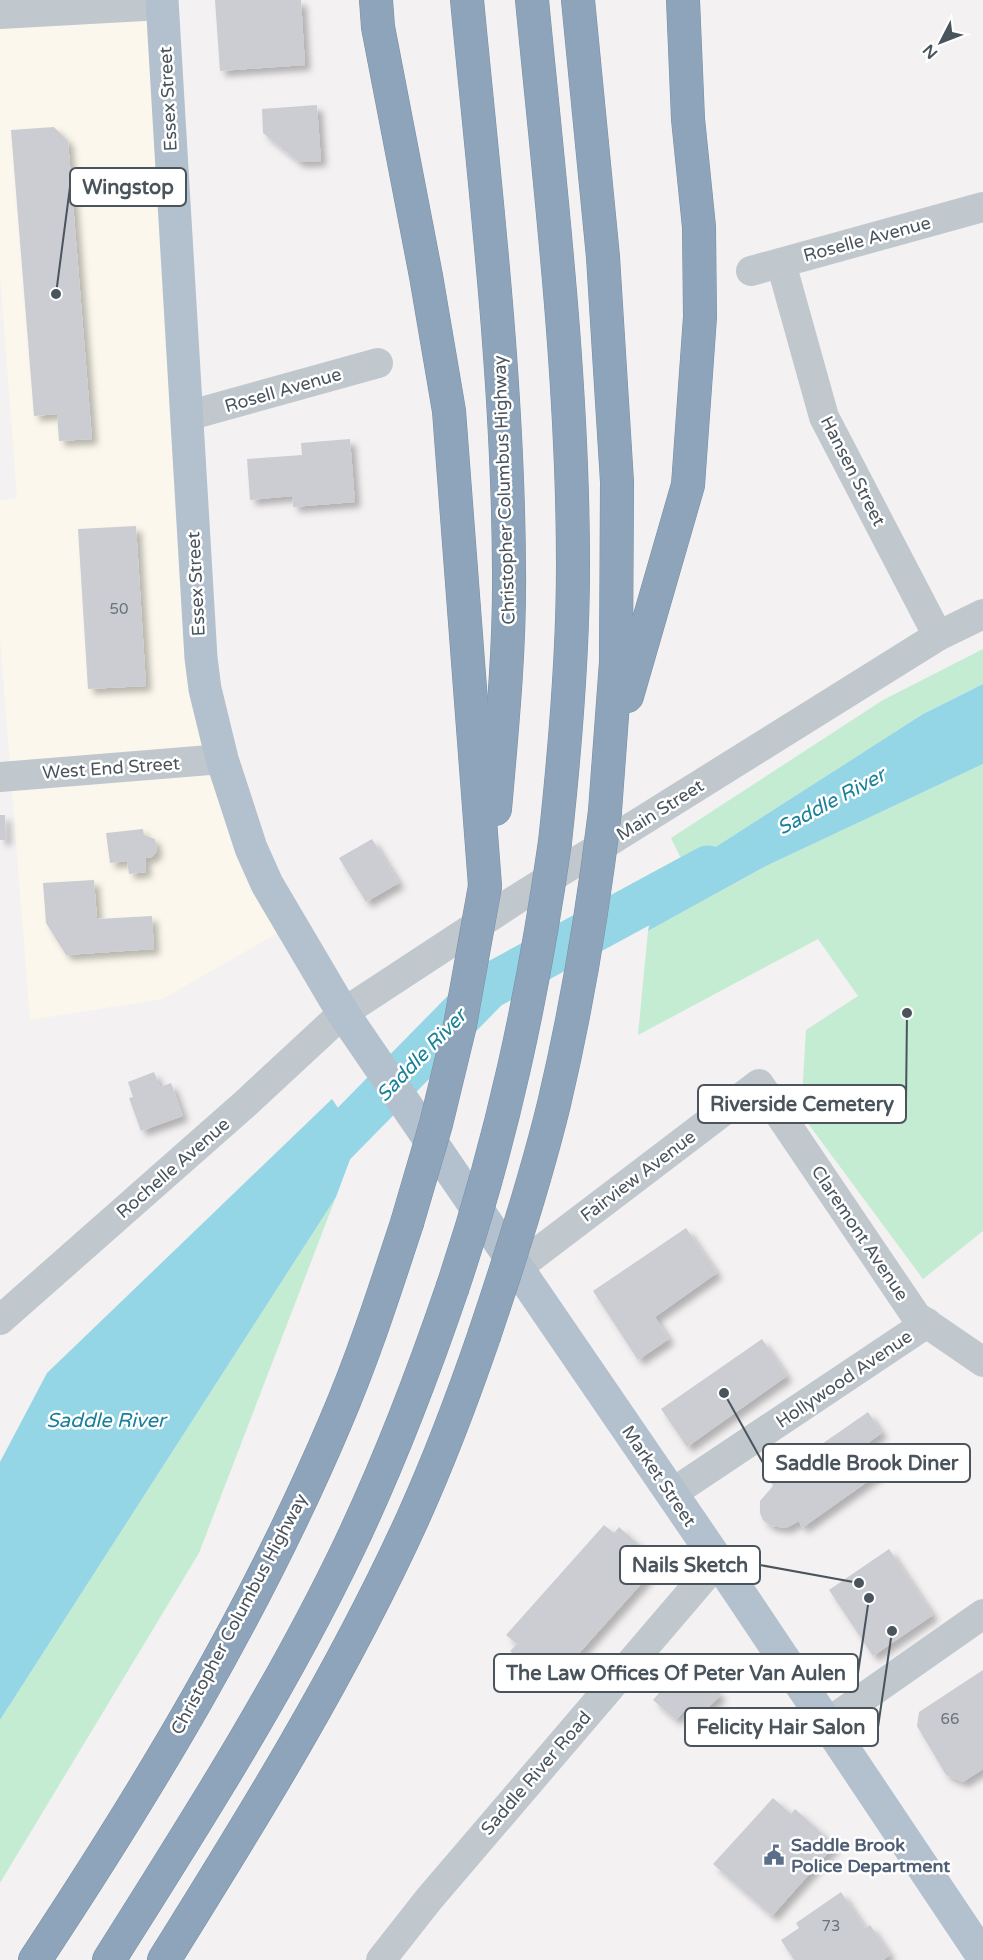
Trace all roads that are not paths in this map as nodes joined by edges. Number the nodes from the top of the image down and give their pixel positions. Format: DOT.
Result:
graph roads {
  1 [pos="376,0"];
  2 [pos="467,0"];
  3 [pos="532,0"];
  4 [pos="578,0"];
  5 [pos="683,0"];
  6 [pos="162,2"];
  7 [pos="0,14"];
  8 [pos="983,207"];
  9 [pos="781,263"];
  10 [pos="751,271"];
  11 [pos="378,363"];
  12 [pos="187,416"];
  13 [pos="983,614"];
  14 [pos="938,636"];
  15 [pos="610,755"];
  16 [pos="222,759"];
  17 [pos="0,777"];
  18 [pos="485,886"];
  19 [pos="343,1013"];
  20 [pos="759,1084"];
  21 [pos="414,1116"];
  22 [pos="517,1268"];
  23 [pos="0,1320"];
  24 [pos="927,1323"];
  25 [pos="983,1362"];
  26 [pos="671,1494"];
  27 [pos="717,1562"];
  28 [pos="983,1614"];
  29 [pos="826,1724"];
  30 [pos="983,1957"];
  31 [pos="35,1960"];
  32 [pos="110,1960"];
  33 [pos="164,1960"];
  34 [pos="381,1960"];
  1 -- 18 [label="highway"];
  2 -- 18 [label="highway, Christopher Columbus Highway"];
  3 -- 32 [label="highway, bridge"];
  4 -- 15 [label="highway"];
  5 -- 15 [label="highway"];
  6 -- 7 [label="street"];
  6 -- 12 [label="main road, Essex Street"];
  8 -- 9 [label="street, Roselle Avenue"];
  9 -- 10 [label="street, Roselle Avenue"];
  9 -- 14 [label="street, Hansen Street"];
  11 -- 12 [label="street, Rosell Avenue"];
  12 -- 16 [label="main road, Essex Street"];
  13 -- 14 [label="street, Main Street"];
  14 -- 19 [label="street, Main Street"];
  15 -- 33 [label="highway, bridge"];
  16 -- 17 [label="street, West End Street"];
  16 -- 19 [label="main road, Essex Street"];
  18 -- 31 [label="highway, Christopher Columbus Highway, bridge"];
  19 -- 21 [label="main road, Essex Street"];
  19 -- 23 [label="street, Rochelle Avenue"];
  20 -- 22 [label="street, Fairview Avenue"];
  20 -- 24 [label="street, Claremont Avenue"];
  21 -- 22 [label="main road, Market Street"];
  22 -- 26 [label="main road, Market Street"];
  24 -- 25 [label="street, Claremont Avenue"];
  24 -- 26 [label="street, Hollywood Avenue"];
  26 -- 27 [label="main road, Market Street"];
  27 -- 29 [label="main road, Market Street"];
  27 -- 34 [label="street, Saddle River Road"];
  28 -- 29 [label="street"];
  29 -- 30 [label="main road, Market Street"];
}
